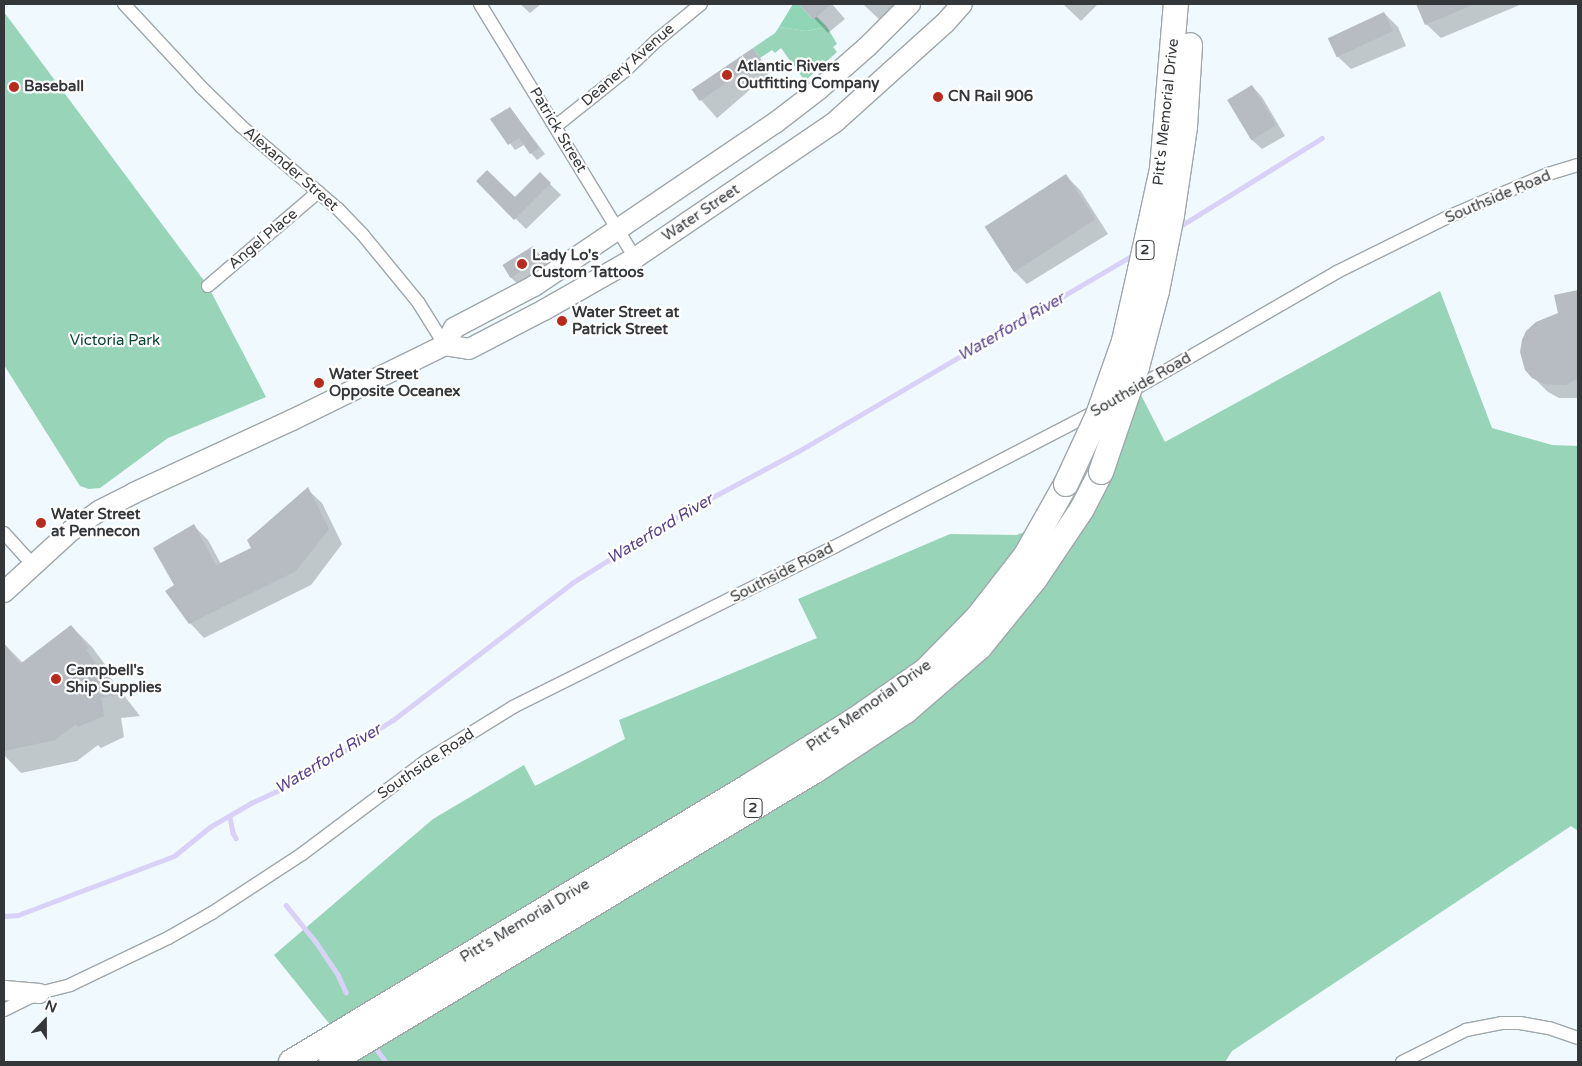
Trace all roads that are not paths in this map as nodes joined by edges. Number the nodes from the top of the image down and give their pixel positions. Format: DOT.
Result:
graph roads {
  1 [pos="124,4"];
  2 [pos="480,4"];
  3 [pos="701,4"];
  4 [pos="910,4"];
  5 [pos="962,4"];
  6 [pos="1176,4"];
  7 [pos="1192,4"];
  8 [pos="556,126"];
  9 [pos="1578,165"];
  10 [pos="318,192"];
  11 [pos="618,228"];
  12 [pos="635,258"];
  13 [pos="208,286"];
  14 [pos="445,345"];
  15 [pos="4,533"];
  16 [pos="33,565"];
  17 [pos="4,592"];
  18 [pos="4,990"];
  19 [pos="39,994"];
  20 [pos="4,1010"];
  21 [pos="1578,1038"];
  22 [pos="291,1062"];
  23 [pos="331,1062"];
  24 [pos="1402,1062"];
  1 -- 10 [label="street, Alexander Street"];
  2 -- 8 [label="street, Patrick Street"];
  3 -- 8 [label="street, Deanery Avenue"];
  4 -- 11 [label="main road"];
  5 -- 12 [label="main road, Water Street"];
  6 -- 22 [label="highway, Pitt's Memorial Drive / 2, bridge"];
  7 -- 23 [label="highway, Pitt's Memorial Drive / 2, bridge"];
  8 -- 11 [label="street, Patrick Street"];
  9 -- 19 [label="street, Southside Road"];
  10 -- 13 [label="street, Angel Place"];
  10 -- 14 [label="street, Alexander Street"];
  11 -- 12 [label="street, Patrick Street"];
  11 -- 14 [label="main road"];
  12 -- 14 [label="main road, Water Street"];
  14 -- 16 [label="main road"];
  15 -- 16 [label="street"];
  16 -- 17 [label="main road"];
  18 -- 19 [label="main road"];
  19 -- 20 [label="street, Southside Road"];
  21 -- 24 [label="street"];
}
